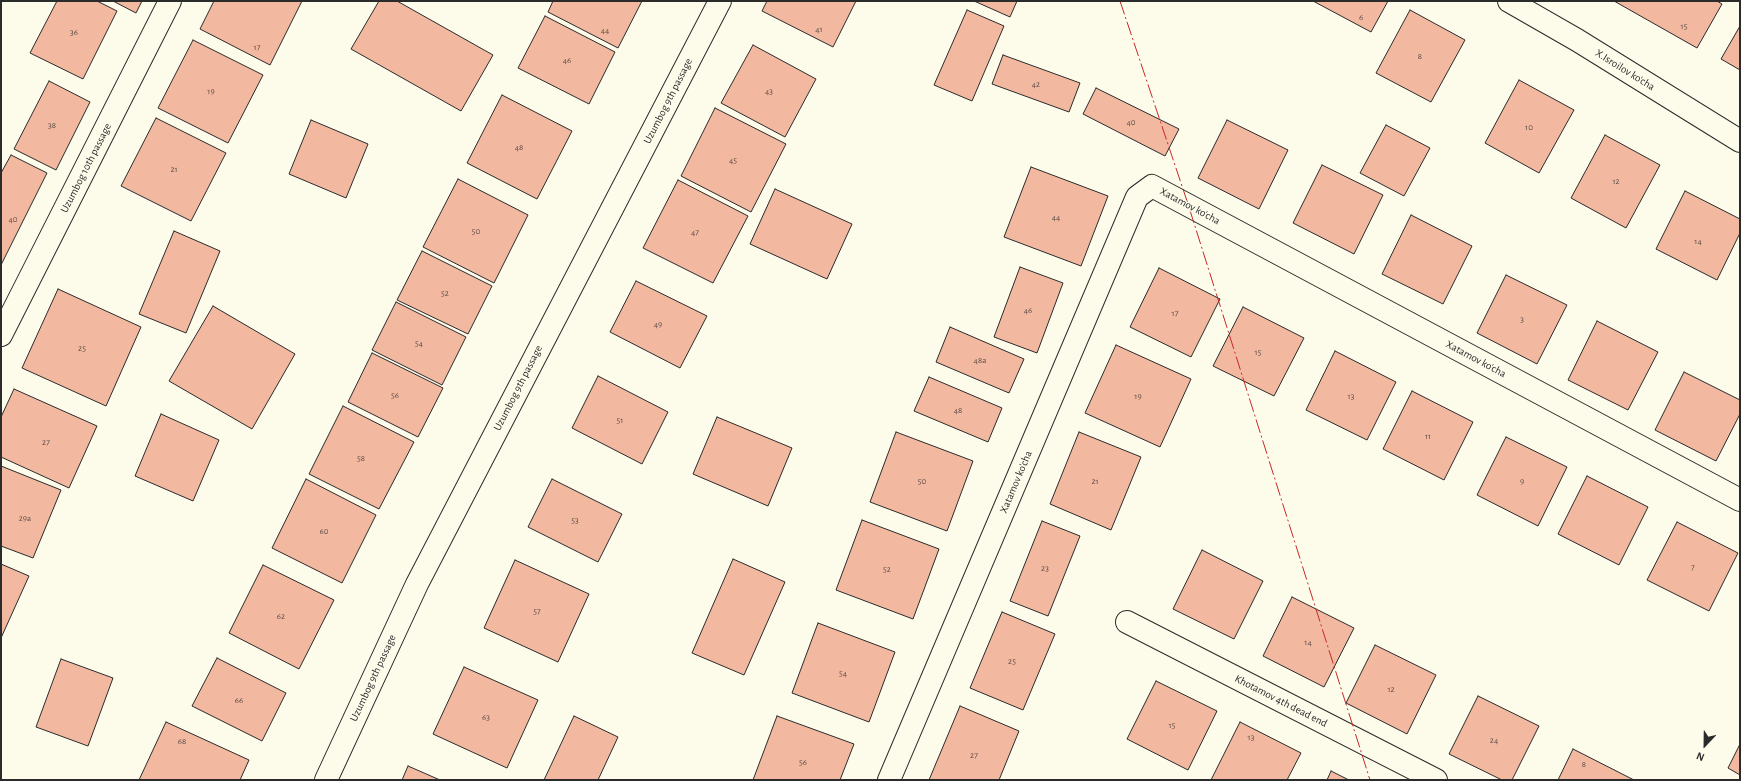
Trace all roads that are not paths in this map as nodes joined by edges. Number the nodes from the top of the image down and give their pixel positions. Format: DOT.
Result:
graph roads {
  1 [pos="170,1"];
  2 [pos="720,1"];
  3 [pos="1509,1"];
  4 [pos="1740,141"];
  5 [pos="1,335"];
  6 [pos="1740,500"];
  7 [pos="1127,622"];
  8 [pos="326,780"];
  9 [pos="889,780"];
  10 [pos="1436,780"];
  1 -- 5 [label="street, Uzumbog 10th passage"];
  2 -- 8 [label="street, Uzumbog 9th passage"];
  3 -- 4 [label="street, X.Isroilov ko'cha"];
  6 -- 9 [label="street, Xatamov ko'cha"];
  7 -- 10 [label="street, Khotamov 4th dead end"];
}
